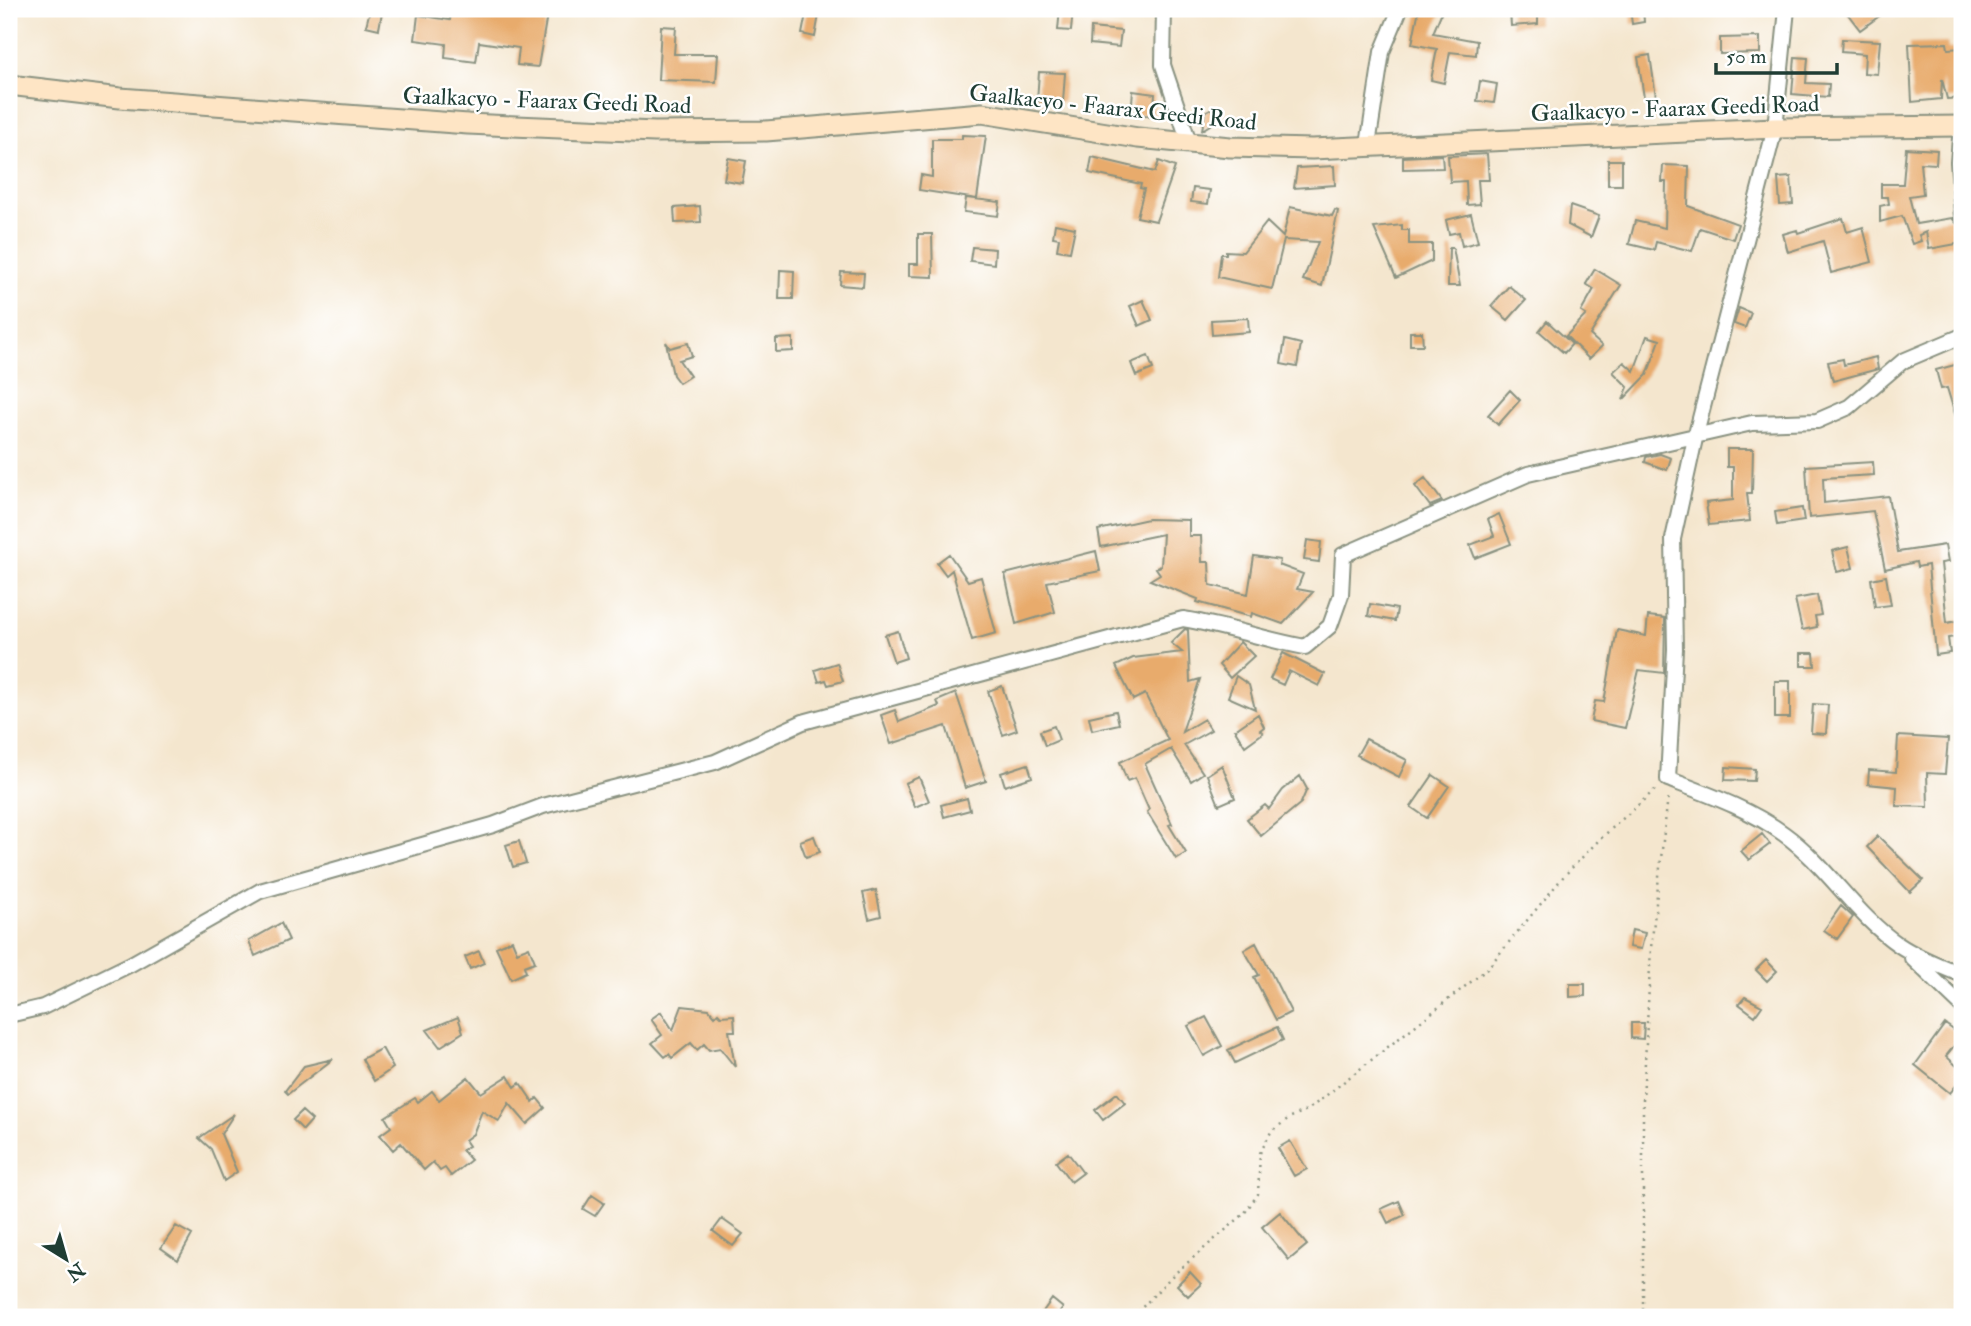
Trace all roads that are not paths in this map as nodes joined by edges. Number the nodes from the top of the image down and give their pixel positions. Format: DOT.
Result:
graph roads {
  1 [pos="1164,9"];
  2 [pos="1400,9"];
  3 [pos="1787,9"];
  4 [pos="9,85"];
  5 [pos="1962,126"];
  6 [pos="1775,128"];
  7 [pos="1190,145"];
  8 [pos="1368,145"];
  9 [pos="1962,217"];
  10 [pos="1962,336"];
  11 [pos="1696,435"];
  12 [pos="1898,944"];
  13 [pos="1962,975"];
  14 [pos="1962,1006"];
  15 [pos="9,1015"];
  1 -- 7 [label="street"];
  2 -- 8 [label="street"];
  3 -- 6 [label="street"];
  4 -- 7 [label="main road, Gaalkacyo - Faarax Geedi Road"];
  5 -- 6 [label="main road, Gaalkacyo - Faarax Geedi Road"];
  5 -- 9 [label="street"];
  6 -- 8 [label="main road, Gaalkacyo - Faarax Geedi Road"];
  6 -- 11 [label="street"];
  7 -- 8 [label="main road, Gaalkacyo - Faarax Geedi Road"];
  10 -- 11 [label="street"];
  11 -- 12 [label="street"];
  11 -- 15 [label="street"];
  12 -- 13 [label="street"];
  12 -- 14 [label="street"];
}
